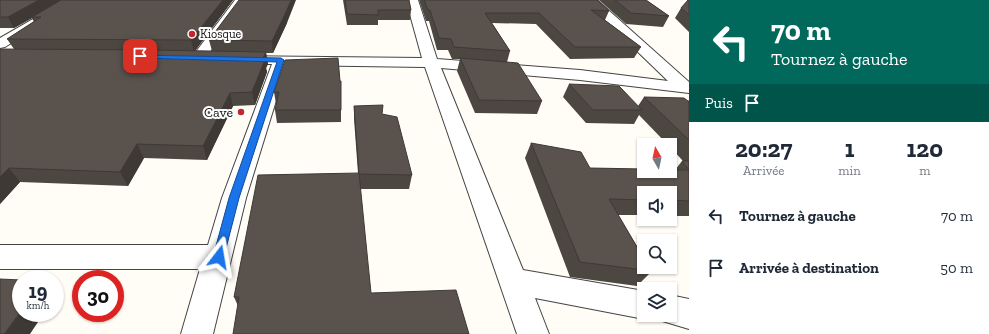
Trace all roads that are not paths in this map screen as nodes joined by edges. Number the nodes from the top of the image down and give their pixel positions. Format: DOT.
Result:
graph roads {
  1 [pos="74,0"];
  2 [pos="241,0"];
  3 [pos="412,0"];
  4 [pos="590,0"];
  5 [pos="3,52"];
  6 [pos="281,60"];
  7 [pos="431,63"];
  8 [pos="687,87"];
  9 [pos="0,257"];
  10 [pos="219,257"];
  11 [pos="513,281"];
  12 [pos="637,304"];
  13 [pos="677,311"];
  14 [pos="689,314"];
  15 [pos="197,334"];
  16 [pos="533,334"];
  1 -- 5 [label="street"];
  2 -- 6 [label="street"];
  3 -- 7 [label="street"];
  4 -- 8 [label="street"];
  6 -- 7 [label="street"];
  6 -- 10 [label="street"];
  7 -- 8 [label="street"];
  7 -- 11 [label="street"];
  9 -- 10 [label="street"];
  10 -- 15 [label="street"];
  11 -- 12 [label="street"];
  11 -- 16 [label="street"];
  13 -- 14 [label="street"];
}
